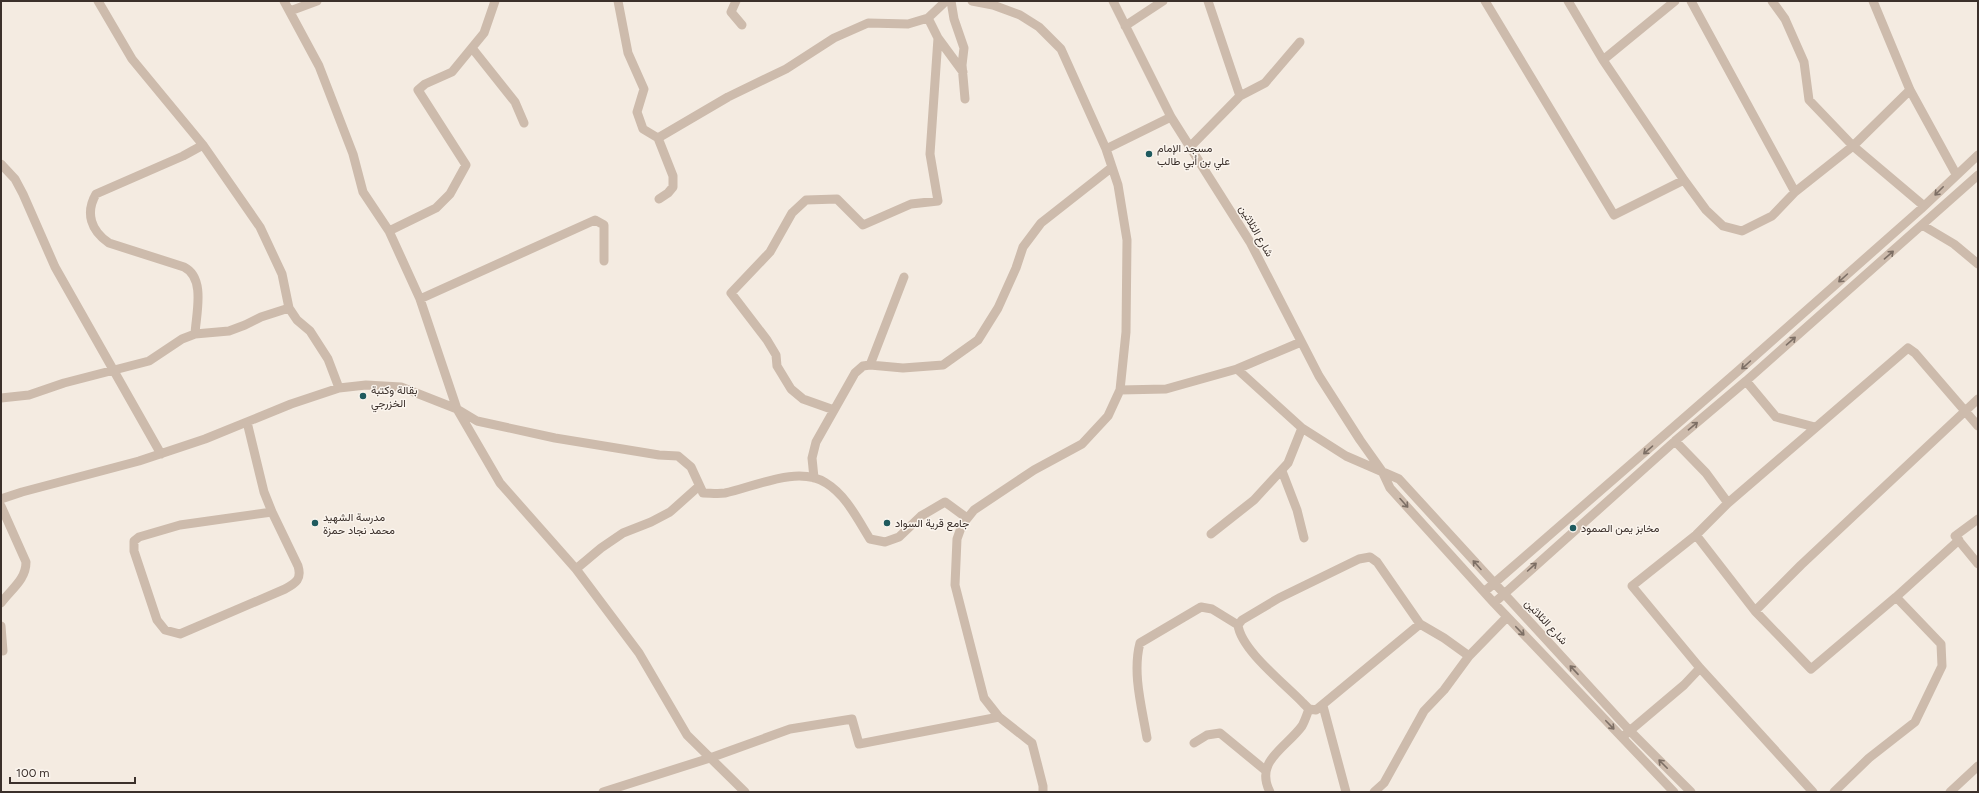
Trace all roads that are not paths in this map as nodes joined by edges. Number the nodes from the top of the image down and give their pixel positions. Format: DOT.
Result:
graph roads {
  1 [pos="98,1"];
  2 [pos="284,1"];
  3 [pos="316,1"];
  4 [pos="495,1"];
  5 [pos="618,1"];
  6 [pos="736,1"];
  7 [pos="946,1"];
  8 [pos="951,1"];
  9 [pos="972,1"];
  10 [pos="1113,1"];
  11 [pos="1163,1"];
  12 [pos="1208,1"];
  13 [pos="1484,1"];
  14 [pos="1568,1"];
  15 [pos="1675,1"];
  16 [pos="1691,1"];
  17 [pos="1772,1"];
  18 [pos="1873,1"];
  19 [pos="290,11"];
  20 [pos="928,18"];
  21 [pos="742,25"];
  22 [pos="1125,26"];
  23 [pos="938,38"];
  24 [pos="1300,42"];
  25 [pos="472,48"];
  26 [pos="1603,60"];
  27 [pos="963,72"];
  28 [pos="1910,90"];
  29 [pos="1240,96"];
  30 [pos="966,99"];
  31 [pos="1171,118"];
  32 [pos="524,123"];
  33 [pos="658,138"];
  34 [pos="203,145"];
  35 [pos="1853,146"];
  36 [pos="1190,147"];
  37 [pos="1106,149"];
  38 [pos="1978,155"];
  39 [pos="1,164"];
  40 [pos="1111,168"];
  41 [pos="1956,174"];
  42 [pos="1978,176"];
  43 [pos="1684,180"];
  44 [pos="1795,192"];
  45 [pos="659,199"];
  46 [pos="1924,206"];
  47 [pos="1922,225"];
  48 [pos="389,231"];
  49 [pos="604,261"];
  50 [pos="1978,264"];
  51 [pos="904,277"];
  52 [pos="420,299"];
  53 [pos="289,308"];
  54 [pos="195,334"];
  55 [pos="1301,342"];
  56 [pos="870,365"];
  57 [pos="1236,369"];
  58 [pos="114,371"];
  59 [pos="1746,381"];
  60 [pos="339,388"];
  61 [pos="1120,390"];
  62 [pos="1,398"];
  63 [pos="1978,400"];
  64 [pos="457,409"];
  65 [pos="834,410"];
  66 [pos="1965,411"];
  67 [pos="247,422"];
  68 [pos="1978,426"];
  69 [pos="1815,427"];
  70 [pos="1302,428"];
  71 [pos="1675,440"];
  72 [pos="161,454"];
  73 [pos="1282,470"];
  74 [pos="1382,471"];
  75 [pos="814,478"];
  76 [pos="698,487"];
  77 [pos="1,499"];
  78 [pos="1728,503"];
  79 [pos="1,506"];
  80 [pos="272,512"];
  81 [pos="967,518"];
  82 [pos="1978,519"];
  83 [pos="1211,534"];
  84 [pos="1696,535"];
  85 [pos="1304,538"];
  86 [pos="1959,540"];
  87 [pos="1978,564"];
  88 [pos="576,569"];
  89 [pos="1494,583"];
  90 [pos="1484,592"];
  91 [pos="1503,593"];
  92 [pos="1896,597"];
  93 [pos="1494,602"];
  94 [pos="1,603"];
  95 [pos="1754,611"];
  96 [pos="1507,617"];
  97 [pos="1420,624"];
  98 [pos="1,626"];
  99 [pos="1238,626"];
  100 [pos="3,651"];
  101 [pos="1469,656"];
  102 [pos="1700,668"];
  103 [pos="1323,706"];
  104 [pos="1309,709"];
  105 [pos="999,717"];
  106 [pos="1630,731"];
  107 [pos="1147,738"];
  108 [pos="1622,738"];
  109 [pos="1194,744"];
  110 [pos="710,758"];
  111 [pos="1978,766"];
  112 [pos="1265,770"];
  113 [pos="603,792"];
  114 [pos="745,792"];
  115 [pos="1043,792"];
  116 [pos="1270,792"];
  117 [pos="1346,792"];
  118 [pos="1374,792"];
  119 [pos="1674,792"];
  120 [pos="1691,792"];
  121 [pos="1813,792"];
  122 [pos="1834,792"];
  123 [pos="1950,792"];
  1 -- 34 [label="street"];
  2 -- 19 [label="street"];
  3 -- 19 [label="street"];
  4 -- 25 [label="street"];
  5 -- 33 [label="street"];
  6 -- 21 [label="street"];
  7 -- 20 [label="street"];
  8 -- 27 [label="street"];
  9 -- 37 [label="street"];
  10 -- 22 [label="street, شارع الثلاثين"];
  11 -- 22 [label="street"];
  12 -- 29 [label="street"];
  13 -- 43 [label="street"];
  14 -- 26 [label="street"];
  15 -- 26 [label="street"];
  16 -- 44 [label="street"];
  17 -- 35 [label="street"];
  18 -- 28 [label="street"];
  19 -- 48 [label="street"];
  20 -- 23 [label="street"];
  20 -- 33 [label="street"];
  22 -- 31 [label="street, شارع الثلاثين"];
  23 -- 27 [label="street"];
  23 -- 65 [label="street"];
  24 -- 29 [label="street"];
  25 -- 32 [label="street"];
  25 -- 48 [label="street"];
  26 -- 43 [label="street"];
  27 -- 30 [label="street"];
  28 -- 35 [label="street"];
  28 -- 41 [label="street"];
  29 -- 36 [label="street"];
  31 -- 36 [label="street, شارع الثلاثين"];
  31 -- 37 [label="street"];
  33 -- 45 [label="street"];
  34 -- 53 [label="street"];
  34 -- 54 [label="street"];
  35 -- 44 [label="street"];
  35 -- 46 [label="street"];
  36 -- 55 [label="street, شارع الثلاثين"];
  37 -- 40 [label="street"];
  38 -- 41 [label="street"];
  39 -- 58 [label="street"];
  40 -- 56 [label="street"];
  40 -- 61 [label="street"];
  41 -- 46 [label="street, one-way"];
  42 -- 47 [label="street"];
  43 -- 44 [label="street"];
  46 -- 89 [label="street, one-way"];
  47 -- 50 [label="street"];
  59 -- 47 [label="street, one-way"];
  48 -- 52 [label="street"];
  49 -- 52 [label="street"];
  51 -- 56 [label="street"];
  52 -- 64 [label="street"];
  53 -- 54 [label="street"];
  53 -- 60 [label="street"];
  54 -- 58 [label="street"];
  55 -- 57 [label="street"];
  55 -- 74 [label="street, شارع الثلاثين"];
  56 -- 65 [label="street"];
  57 -- 61 [label="street"];
  57 -- 70 [label="street"];
  58 -- 62 [label="street"];
  58 -- 72 [label="street"];
  59 -- 69 [label="street"];
  71 -- 59 [label="street, one-way"];
  60 -- 64 [label="street"];
  60 -- 67 [label="street"];
  61 -- 81 [label="street"];
  63 -- 66 [label="street"];
  64 -- 76 [label="street"];
  64 -- 88 [label="street"];
  65 -- 75 [label="street"];
  66 -- 68 [label="street"];
  66 -- 69 [label="street"];
  66 -- 95 [label="street"];
  67 -- 72 [label="street"];
  67 -- 80 [label="street"];
  69 -- 78 [label="street"];
  70 -- 73 [label="street"];
  70 -- 74 [label="street"];
  71 -- 78 [label="street"];
  91 -- 71 [label="street, one-way"];
  72 -- 77 [label="street"];
  73 -- 83 [label="street"];
  73 -- 85 [label="street"];
  89 -- 74 [label="street, شارع الثلاثين, one-way"];
  74 -- 90 [label="street, شارع الثلاثين, one-way"];
  75 -- 76 [label="street"];
  75 -- 81 [label="street"];
  76 -- 88 [label="street"];
  78 -- 84 [label="street"];
  79 -- 94 [label="street"];
  80 -- 80 [label="street"];
  81 -- 105 [label="street"];
  82 -- 86 [label="street"];
  84 -- 95 [label="street"];
  84 -- 102 [label="street"];
  86 -- 87 [label="street"];
  86 -- 92 [label="street"];
  88 -- 110 [label="street"];
  89 -- 90 [label="street"];
  89 -- 91 [label="street, شارع الثلاثين"];
  90 -- 93 [label="street, شارع الثلاثين"];
  91 -- 93 [label="street"];
  106 -- 91 [label="street, شارع الثلاثين, one-way"];
  92 -- 95 [label="street"];
  92 -- 122 [label="street"];
  93 -- 96 [label="street, شارع الثلاثين"];
  96 -- 101 [label="street"];
  96 -- 108 [label="street, شارع الثلاثين, one-way"];
  97 -- 99 [label="street"];
  97 -- 101 [label="street"];
  97 -- 103 [label="street"];
  98 -- 100 [label="street"];
  99 -- 104 [label="street"];
  99 -- 107 [label="street"];
  101 -- 118 [label="street"];
  102 -- 106 [label="street"];
  102 -- 121 [label="street"];
  103 -- 104 [label="street"];
  103 -- 117 [label="street"];
  104 -- 112 [label="street"];
  105 -- 110 [label="street"];
  105 -- 115 [label="street"];
  106 -- 108 [label="street"];
  120 -- 106 [label="street, شارع الثلاثين, one-way"];
  108 -- 119 [label="street, شارع الثلاثين"];
  109 -- 112 [label="street"];
  110 -- 113 [label="street"];
  110 -- 114 [label="street"];
  111 -- 123 [label="street"];
  112 -- 116 [label="street"];
}
